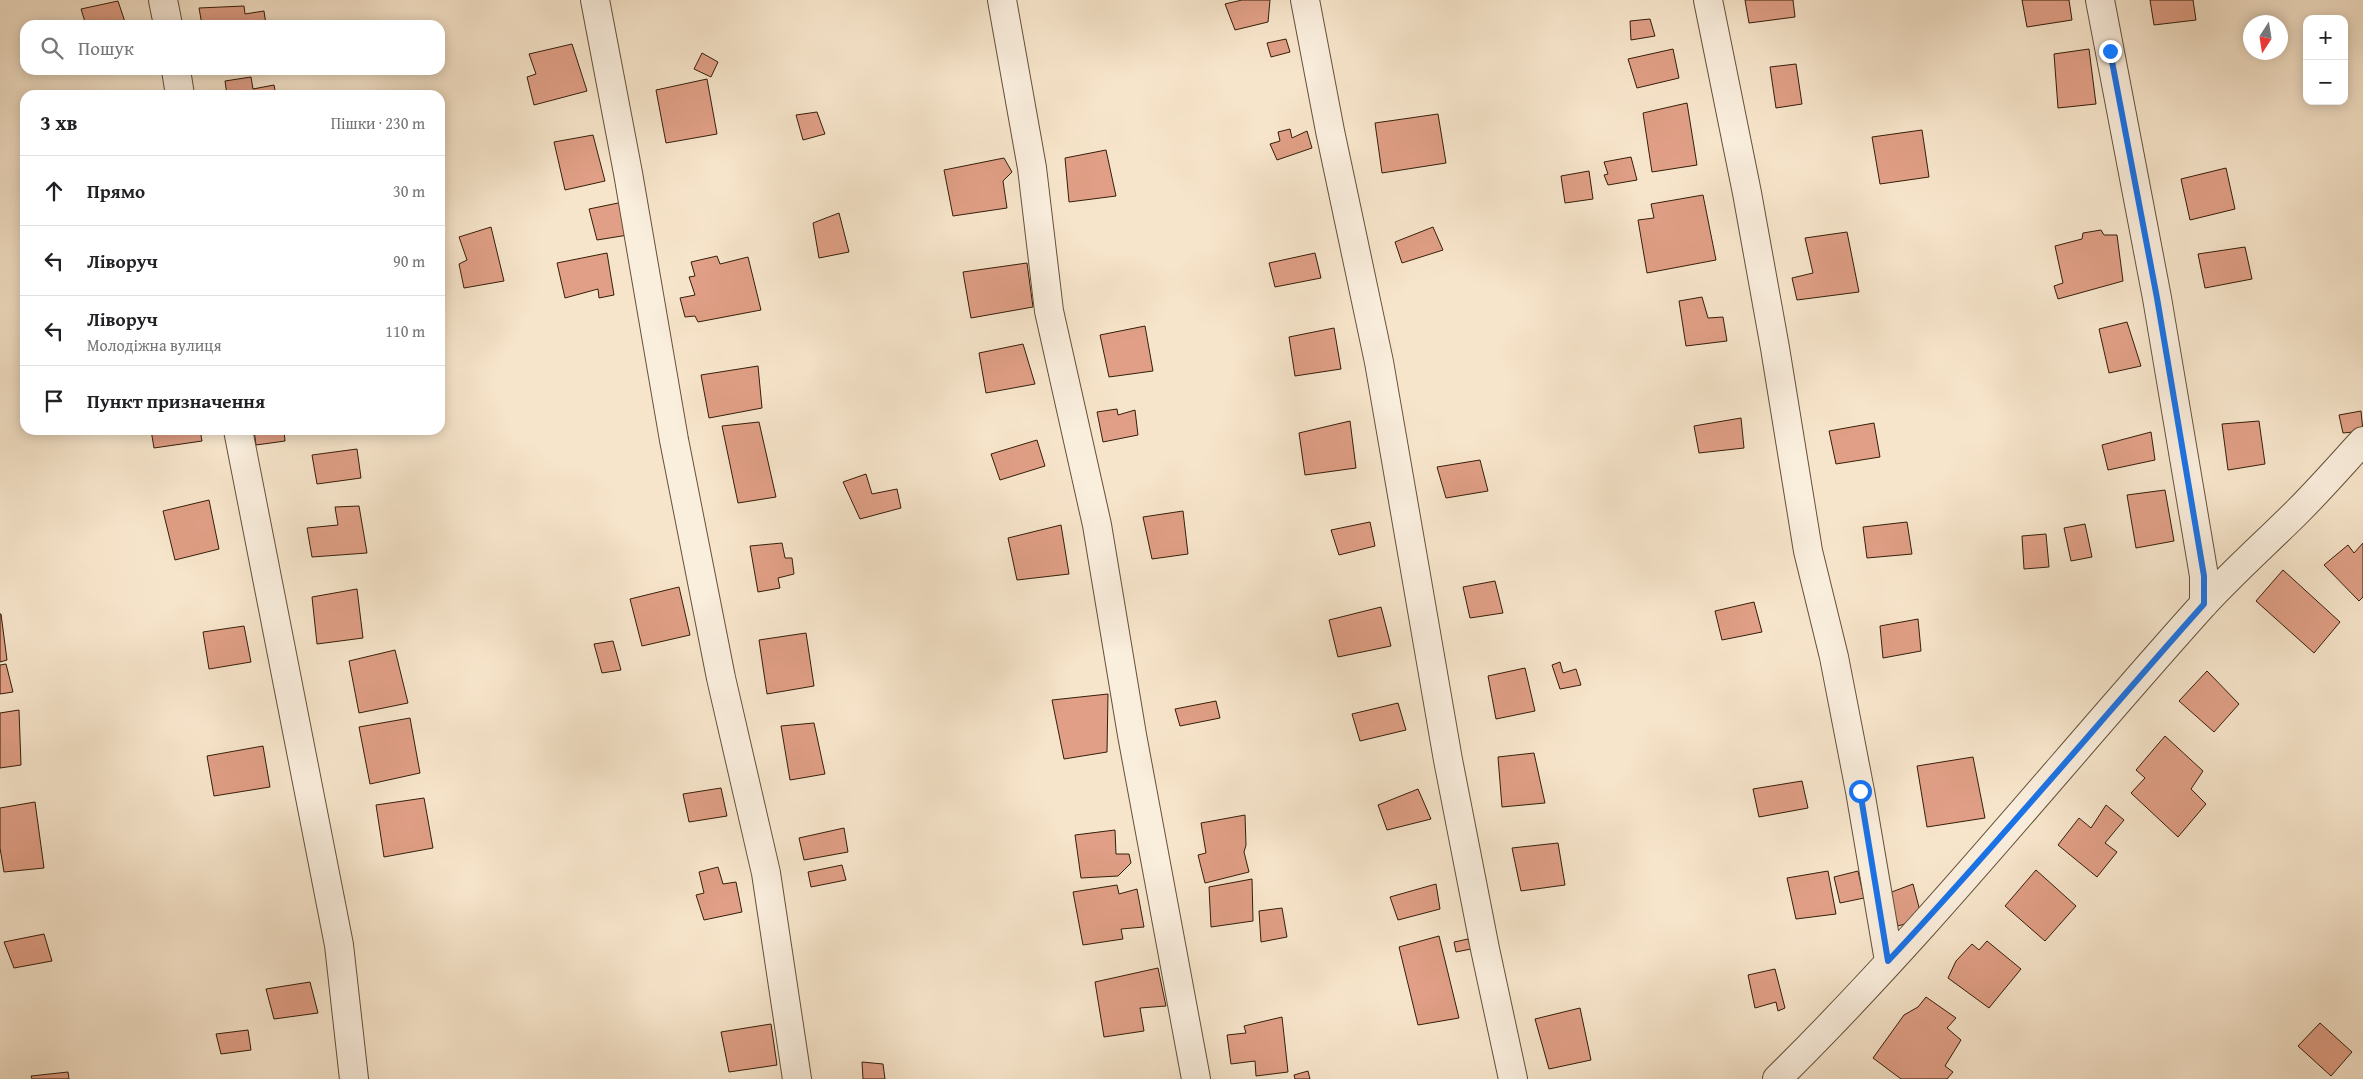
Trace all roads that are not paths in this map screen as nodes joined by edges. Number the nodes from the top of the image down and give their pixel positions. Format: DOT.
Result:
graph roads {
  1 [pos="163,0"];
  2 [pos="596,0"];
  3 [pos="1002,0"];
  4 [pos="1305,0"];
  5 [pos="1708,0"];
  6 [pos="2100,0"];
  7 [pos="167,20"];
  8 [pos="177,75"];
  9 [pos="179,90"];
  10 [pos="239,435"];
  11 [pos="2363,441"];
  12 [pos="2204,604"];
  13 [pos="1888,961"];
  14 [pos="354,1079"];
  15 [pos="797,1079"];
  16 [pos="1196,1079"];
  17 [pos="1513,1079"];
  18 [pos="1777,1079"];
  1 -- 7 [label="street"];
  2 -- 15 [label="street"];
  3 -- 16 [label="street"];
  4 -- 17 [label="street"];
  5 -- 13 [label="street"];
  6 -- 12 [label="street"];
  8 -- 9 [label="street"];
  10 -- 14 [label="street"];
  11 -- 12 [label="street"];
  12 -- 13 [label="street"];
  13 -- 18 [label="street"];
}
